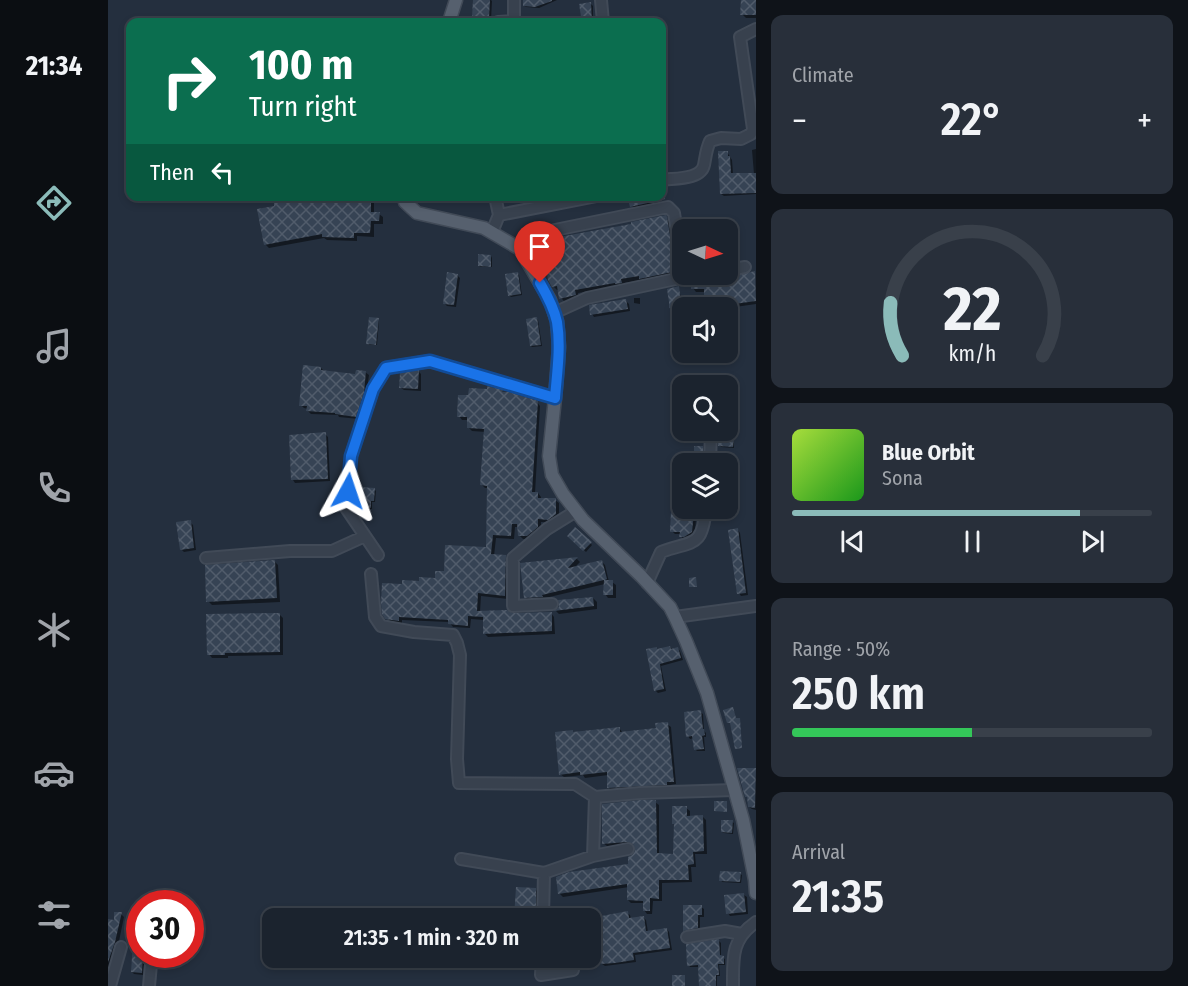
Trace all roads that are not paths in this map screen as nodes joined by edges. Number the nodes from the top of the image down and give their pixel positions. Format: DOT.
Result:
graph roads {
  1 [pos="456,0"];
  2 [pos="514,0"];
  3 [pos="601,0"];
  4 [pos="450,18"];
  5 [pos="514,18"];
  6 [pos="603,18"];
  7 [pos="756,29"];
  8 [pos="666,180"];
  9 [pos="405,201"];
  10 [pos="496,201"];
  11 [pos="571,201"];
  12 [pos="499,215"];
  13 [pos="675,219"];
  14 [pos="492,232"];
  15 [pos="520,249"];
  16 [pos="745,267"];
  17 [pos="738,268"];
  18 [pos="672,279"];
  19 [pos="554,313"];
  20 [pos="555,398"];
  21 [pos="576,511"];
  22 [pos="705,519"];
  23 [pos="365,536"];
  24 [pos="378,555"];
  25 [pos="206,558"];
  26 [pos="371,574"];
  27 [pos="647,583"];
  28 [pos="552,604"];
  29 [pos="756,606"];
  30 [pos="675,617"];
  31 [pos="734,790"];
  32 [pos="595,797"];
  33 [pos="628,849"];
  34 [pos="593,856"];
  35 [pos="461,859"];
  36 [pos="544,873"];
  37 [pos="756,893"];
  38 [pos="543,908"];
  39 [pos="756,922"];
  40 [pos="742,934"];
  41 [pos="687,937"];
  42 [pos="121,947"];
  43 [pos="151,968"];
  44 [pos="541,968"];
  45 [pos="573,970"];
  46 [pos="110,986"];
  47 [pos="149,986"];
  48 [pos="733,986"];
  1 -- 4 [label="main road"];
  2 -- 5 [label="street"];
  3 -- 6 [label="street"];
  7 -- 8 [label="street"];
  9 -- 14 [label="main road"];
  10 -- 12 [label="street"];
  11 -- 12 [label="street"];
  12 -- 14 [label="street"];
  13 -- 15 [label="street"];
  14 -- 15 [label="main road"];
  15 -- 19 [label="main road"];
  16 -- 17 [label="street"];
  18 -- 19 [label="street"];
  19 -- 20 [label="main road"];
  20 -- 21 [label="main road"];
  20 -- 23 [label="street"];
  21 -- 27 [label="main road"];
  21 -- 28 [label="street"];
  22 -- 27 [label="street"];
  23 -- 24 [label="street"];
  23 -- 25 [label="street"];
  26 -- 32 [label="street"];
  27 -- 30 [label="main road"];
  29 -- 30 [label="street"];
  30 -- 31 [label="main road"];
  31 -- 32 [label="street"];
  31 -- 37 [label="main road"];
  32 -- 34 [label="street"];
  33 -- 34 [label="street"];
  34 -- 36 [label="street"];
  35 -- 36 [label="street"];
  36 -- 38 [label="street"];
  39 -- 40 [label="street"];
  40 -- 41 [label="street"];
  40 -- 48 [label="street"];
  42 -- 46 [label="street"];
  43 -- 47 [label="street"];
  44 -- 45 [label="street"];
}
